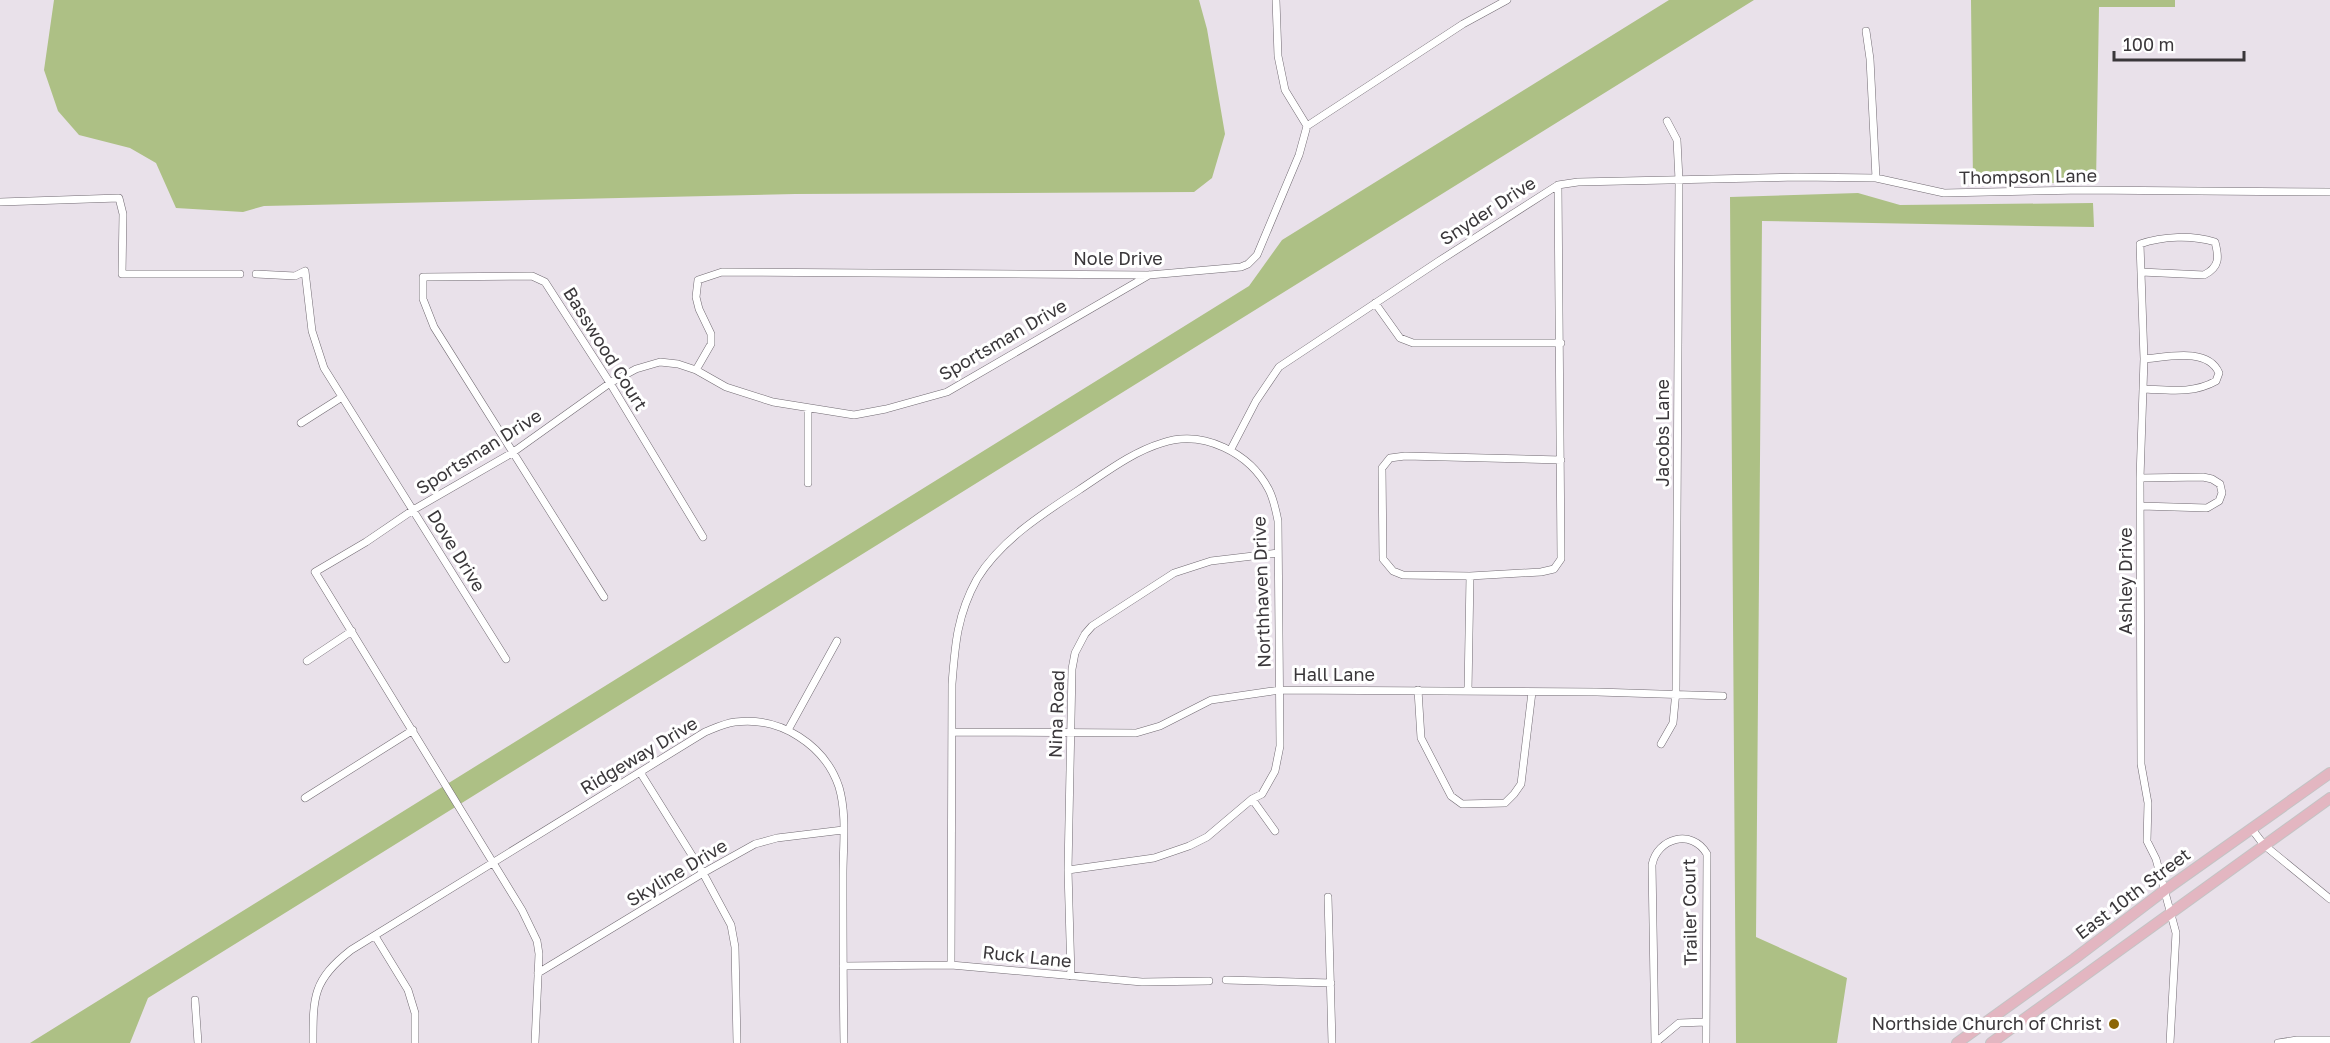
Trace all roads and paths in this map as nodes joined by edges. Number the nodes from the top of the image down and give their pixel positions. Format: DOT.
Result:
graph roads {
  1 [pos="1276,0"];
  2 [pos="1507,0"];
  3 [pos="1866,31"];
  4 [pos="1667,121"];
  5 [pos="1307,126"];
  6 [pos="1876,178"];
  7 [pos="1679,180"];
  8 [pos="1558,185"];
  9 [pos="2330,192"];
  10 [pos="0,202"];
  11 [pos="2141,272"];
  12 [pos="240,274"];
  13 [pos="256,274"];
  14 [pos="1149,275"];
  15 [pos="1375,303"];
  16 [pos="1561,343"];
  17 [pos="2144,359"];
  18 [pos="696,370"];
  19 [pos="610,383"];
  20 [pos="2143,389"];
  21 [pos="342,397"];
  22 [pos="808,409"];
  23 [pos="301,423"];
  24 [pos="1231,449"];
  25 [pos="512,453"];
  26 [pos="1561,460"];
  27 [pos="2140,478"];
  28 [pos="808,483"];
  29 [pos="2141,506"];
  30 [pos="413,510"];
  31 [pos="703,537"];
  32 [pos="1278,553"];
  33 [pos="1470,576"];
  34 [pos="604,597"];
  35 [pos="352,631"];
  36 [pos="837,641"];
  37 [pos="506,659"];
  38 [pos="307,661"];
  39 [pos="1280,690"];
  40 [pos="1418,690"];
  41 [pos="1468,691"];
  42 [pos="1532,692"];
  43 [pos="1676,696"];
  44 [pos="1723,696"];
  45 [pos="414,730"];
  46 [pos="788,730"];
  47 [pos="953,732"];
  48 [pos="1070,734"];
  49 [pos="1661,744"];
  50 [pos="640,772"];
  51 [pos="2330,772"];
  52 [pos="305,798"];
  53 [pos="2330,798"];
  54 [pos="1252,799"];
  55 [pos="2251,828"];
  56 [pos="843,830"];
  57 [pos="1275,831"];
  58 [pos="2264,845"];
  59 [pos="492,863"];
  60 [pos="1068,870"];
  61 [pos="704,873"];
  62 [pos="2164,890"];
  63 [pos="1328,897"];
  64 [pos="2330,899"];
  65 [pos="2169,914"];
  66 [pos="375,936"];
  67 [pos="951,965"];
  68 [pos="843,966"];
  69 [pos="538,973"];
  70 [pos="1071,976"];
  71 [pos="1226,980"];
  72 [pos="1209,981"];
  73 [pos="1331,983"];
  74 [pos="195,1000"];
  75 [pos="1706,1022"];
  76 [pos="2330,1040"];
  77 [pos="198,1043"];
  78 [pos="313,1043"];
  79 [pos="415,1043"];
  80 [pos="535,1043"];
  81 [pos="737,1043"];
  82 [pos="844,1043"];
  83 [pos="1332,1043"];
  84 [pos="1655,1043"];
  85 [pos="1706,1043"];
  86 [pos="1957,1043"];
  87 [pos="1991,1043"];
  88 [pos="2170,1043"];
  89 [pos="2278,1043"];
  1 -- 5 [label="street"];
  2 -- 5 [label="street"];
  3 -- 6 [label="street"];
  4 -- 7 [label="street, Jacobs Lane"];
  5 -- 14 [label="street, Nole Drive"];
  6 -- 7 [label="street, Snyder Drive"];
  6 -- 9 [label="street, Thompson Lane"];
  7 -- 8 [label="street, Snyder Drive"];
  7 -- 43 [label="street, Jacobs Lane"];
  8 -- 15 [label="street, Snyder Drive"];
  8 -- 16 [label="street"];
  10 -- 12 [label="street"];
  11 -- 11 [label="street, Ashley Drive"];
  11 -- 17 [label="street, Ashley Drive"];
  13 -- 21 [label="street, Dove Drive"];
  14 -- 18 [label="street, Nole Drive"];
  14 -- 22 [label="street, Sportsman Drive"];
  15 -- 16 [label="street"];
  15 -- 24 [label="street, Snyder Drive"];
  16 -- 26 [label="street"];
  17 -- 20 [label="street, Ashley Drive"];
  17 -- 20 [label="street"];
  18 -- 19 [label="street, Sportsman Drive"];
  18 -- 22 [label="street, Sportsman Drive"];
  19 -- 25 [label="street, Sportsman Drive"];
  19 -- 25 [label="street, Basswood Court"];
  19 -- 31 [label="street, Basswood Court"];
  20 -- 27 [label="street, Ashley Drive"];
  21 -- 23 [label="street"];
  21 -- 30 [label="street, Dove Drive"];
  22 -- 28 [label="street"];
  24 -- 32 [label="street, Northhaven Drive"];
  24 -- 47 [label="street, Northhaven Drive"];
  25 -- 30 [label="street, Sportsman Drive"];
  25 -- 34 [label="street"];
  26 -- 33 [label="street"];
  26 -- 33 [label="street"];
  27 -- 29 [label="street, Ashley Drive"];
  27 -- 29 [label="street"];
  29 -- 62 [label="street, Ashley Drive"];
  30 -- 35 [label="street, Sportsman Drive"];
  30 -- 37 [label="street, Dove Drive"];
  32 -- 39 [label="street, Northhaven Drive"];
  32 -- 48 [label="street, Nina Road"];
  33 -- 41 [label="street"];
  35 -- 38 [label="street"];
  35 -- 45 [label="street, Sportsman Drive"];
  36 -- 46 [label="street"];
  39 -- 40 [label="street, Hall Lane"];
  39 -- 48 [label="street, Hall Lane"];
  39 -- 54 [label="street, Northhaven Drive"];
  40 -- 41 [label="street, Hall Lane"];
  40 -- 42 [label="street"];
  41 -- 42 [label="street, Hall Lane"];
  42 -- 43 [label="street, Hall Lane"];
  43 -- 44 [label="street, Hall Lane"];
  43 -- 49 [label="street, Jacobs Lane"];
  45 -- 52 [label="street"];
  45 -- 59 [label="street, Sportsman Drive"];
  46 -- 50 [label="street, Ridgeway Drive"];
  46 -- 56 [label="street, Ridgeway Drive"];
  47 -- 48 [label="street, Hall Lane"];
  47 -- 67 [label="street, Northhaven Drive"];
  48 -- 60 [label="street, Nina Road"];
  50 -- 59 [label="street, Ridgeway Drive"];
  50 -- 61 [label="street"];
  51 -- 55 [label="main road, East 10th Street"];
  53 -- 58 [label="main road, East 10th Street"];
  54 -- 57 [label="street"];
  54 -- 60 [label="street, Northhaven Drive"];
  55 -- 58 [label="street"];
  55 -- 62 [label="main road, East 10th Street"];
  56 -- 61 [label="street, Skyline Drive"];
  56 -- 68 [label="street, Ridgeway Drive"];
  58 -- 64 [label="street"];
  58 -- 65 [label="main road, East 10th Street"];
  59 -- 66 [label="street, Ridgeway Drive"];
  59 -- 69 [label="street, Sportsman Drive"];
  60 -- 70 [label="street, Nina Road"];
  61 -- 69 [label="street, Skyline Drive"];
  61 -- 81 [label="street"];
  62 -- 65 [label="street, Ashley Drive"];
  62 -- 86 [label="main road, East 10th Street"];
  63 -- 73 [label="street"];
  65 -- 87 [label="main road, East 10th Street"];
  65 -- 88 [label="street, Ashley Drive"];
  66 -- 78 [label="street, Ridgeway Drive"];
  66 -- 79 [label="street"];
  67 -- 68 [label="street, Ruck Lane"];
  67 -- 70 [label="street, Ruck Lane"];
  68 -- 82 [label="street, Ridgeway Drive"];
  69 -- 80 [label="street, Sportsman Drive"];
  70 -- 72 [label="street, Ruck Lane"];
  71 -- 73 [label="street"];
  73 -- 83 [label="street"];
  74 -- 77 [label="street"];
  75 -- 84 [label="street"];
  75 -- 84 [label="street, Trailer Court"];
  75 -- 85 [label="street, Trailer Court"];
  76 -- 89 [label="street"];
}
